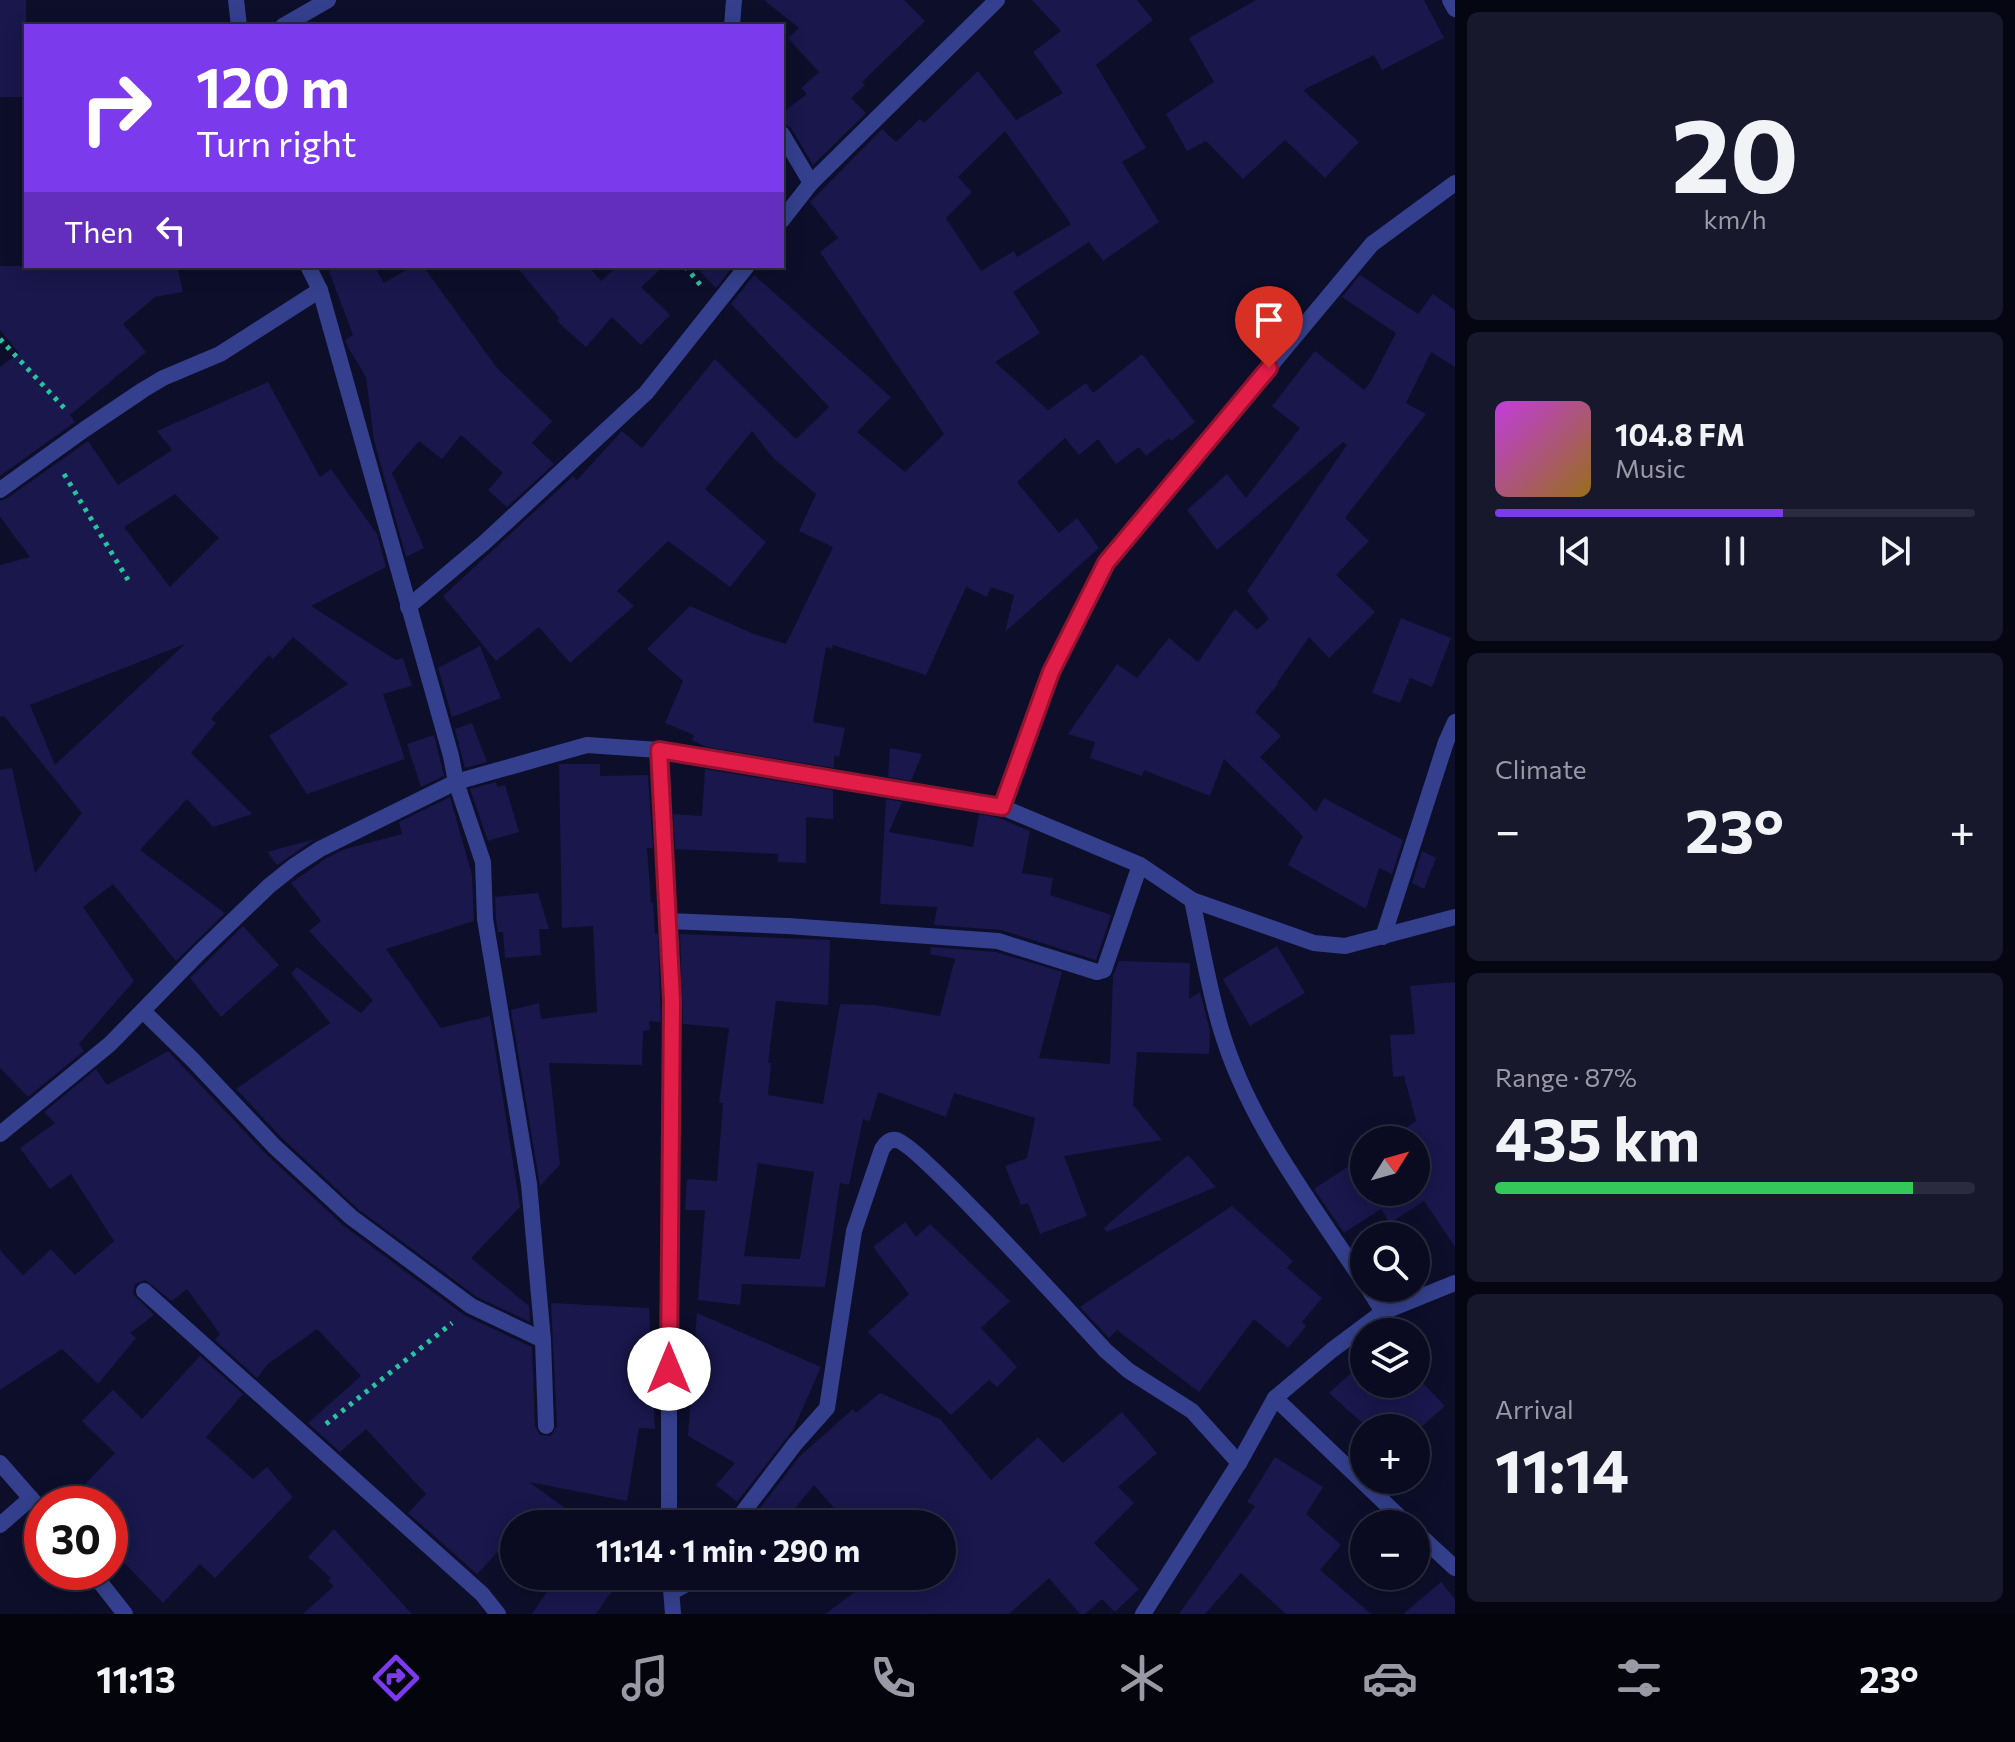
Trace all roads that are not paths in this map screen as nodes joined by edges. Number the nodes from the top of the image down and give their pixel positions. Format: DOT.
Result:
graph roads {
  1 [pos="236,0"];
  2 [pos="328,0"];
  3 [pos="734,0"];
  4 [pos="997,0"];
  5 [pos="1450,0"];
  6 [pos="1455,9"];
  7 [pos="239,24"];
  8 [pos="286,24"];
  9 [pos="732,24"];
  10 [pos="784,137"];
  11 [pos="811,183"];
  12 [pos="1455,183"];
  13 [pos="784,217"];
  14 [pos="309,268"];
  15 [pos="745,268"];
  16 [pos="320,290"];
  17 [pos="0,490"];
  18 [pos="408,607"];
  19 [pos="1455,722"];
  20 [pos="659,750"];
  21 [pos="456,782"];
  22 [pos="1002,807"];
  23 [pos="1140,865"];
  24 [pos="1192,900"];
  25 [pos="1455,917"];
  26 [pos="668,921"];
  27 [pos="1383,937"];
  28 [pos="144,1012"];
  29 [pos="0,1134"];
  30 [pos="1350,1262"];
  31 [pos="1455,1283"];
  32 [pos="144,1291"];
  33 [pos="1377,1302"];
  34 [pos="1383,1312"];
  35 [pos="543,1340"];
  36 [pos="1275,1398"];
  37 [pos="546,1426"];
  38 [pos="0,1463"];
  39 [pos="1239,1463"];
  40 [pos="24,1490"];
  41 [pos="669,1510"];
  42 [pos="745,1510"];
  43 [pos="1392,1510"];
  44 [pos="24,1511"];
  45 [pos="0,1525"];
  46 [pos="1430,1545"];
  47 [pos="1455,1568"];
  48 [pos="106,1590"];
  49 [pos="671,1590"];
  50 [pos="125,1614"];
  51 [pos="498,1614"];
  52 [pos="673,1614"];
  53 [pos="1143,1614"];
  1 -- 7 [label="street"];
  2 -- 8 [label="street"];
  3 -- 9 [label="street"];
  4 -- 11 [label="street"];
  5 -- 6 [label="street"];
  10 -- 11 [label="street"];
  11 -- 13 [label="street"];
  12 -- 22 [label="street"];
  14 -- 16 [label="street"];
  15 -- 18 [label="street"];
  16 -- 17 [label="street"];
  16 -- 18 [label="street"];
  18 -- 21 [label="street"];
  19 -- 27 [label="street"];
  20 -- 21 [label="street"];
  20 -- 22 [label="street"];
  20 -- 26 [label="street"];
  21 -- 28 [label="street"];
  21 -- 35 [label="street"];
  22 -- 23 [label="street"];
  23 -- 24 [label="street"];
  23 -- 26 [label="street"];
  24 -- 27 [label="street"];
  24 -- 30 [label="street"];
  25 -- 27 [label="street"];
  26 -- 41 [label="street"];
  28 -- 29 [label="street"];
  28 -- 35 [label="street"];
  31 -- 34 [label="street"];
  32 -- 51 [label="street"];
  33 -- 34 [label="street"];
  34 -- 36 [label="street"];
  35 -- 37 [label="street"];
  36 -- 39 [label="street"];
  36 -- 43 [label="street"];
  38 -- 40 [label="street"];
  39 -- 42 [label="street"];
  39 -- 53 [label="street"];
  44 -- 45 [label="street"];
  46 -- 47 [label="street"];
  48 -- 50 [label="street"];
  49 -- 52 [label="street"];
}
